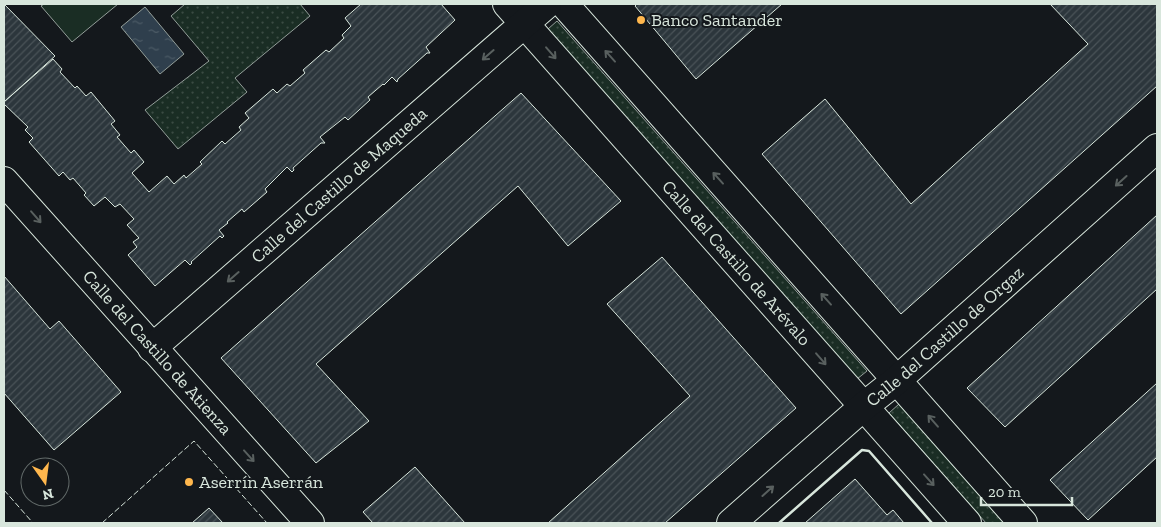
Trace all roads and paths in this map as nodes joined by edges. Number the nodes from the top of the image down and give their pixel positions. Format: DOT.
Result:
graph roads {
  1 [pos="547,4"];
  2 [pos="564,4"];
  3 [pos="516,14"];
  4 [pos="1157,148"];
  5 [pos="4,181"];
  6 [pos="152,348"];
  7 [pos="897,380"];
  8 [pos="863,407"];
  9 [pos="310,523"];
  10 [pos="731,523"];
  11 [pos="967,523"];
  12 [pos="1023,523"];
  1 -- 3 [label="street, Calle del Castillo de Maqueda"];
  7 -- 2 [label="street, one-way"];
  3 -- 6 [label="street, Calle del Castillo de Maqueda, one-way"];
  3 -- 8 [label="street, Calle del Castillo de Arévalo, one-way"];
  4 -- 7 [label="street, Calle del Castillo de Orgaz, one-way"];
  5 -- 6 [label="street, Calle del Castillo de Atienza, one-way"];
  6 -- 9 [label="street, Calle del Castillo de Atienza, one-way"];
  7 -- 8 [label="street, Calle del Castillo de Orgaz"];
  12 -- 7 [label="street, one-way"];
  10 -- 8 [label="street, Calle del Castillo de Orgaz, one-way"];
  8 -- 11 [label="street, Calle del Castillo de Arévalo, one-way"];
}
